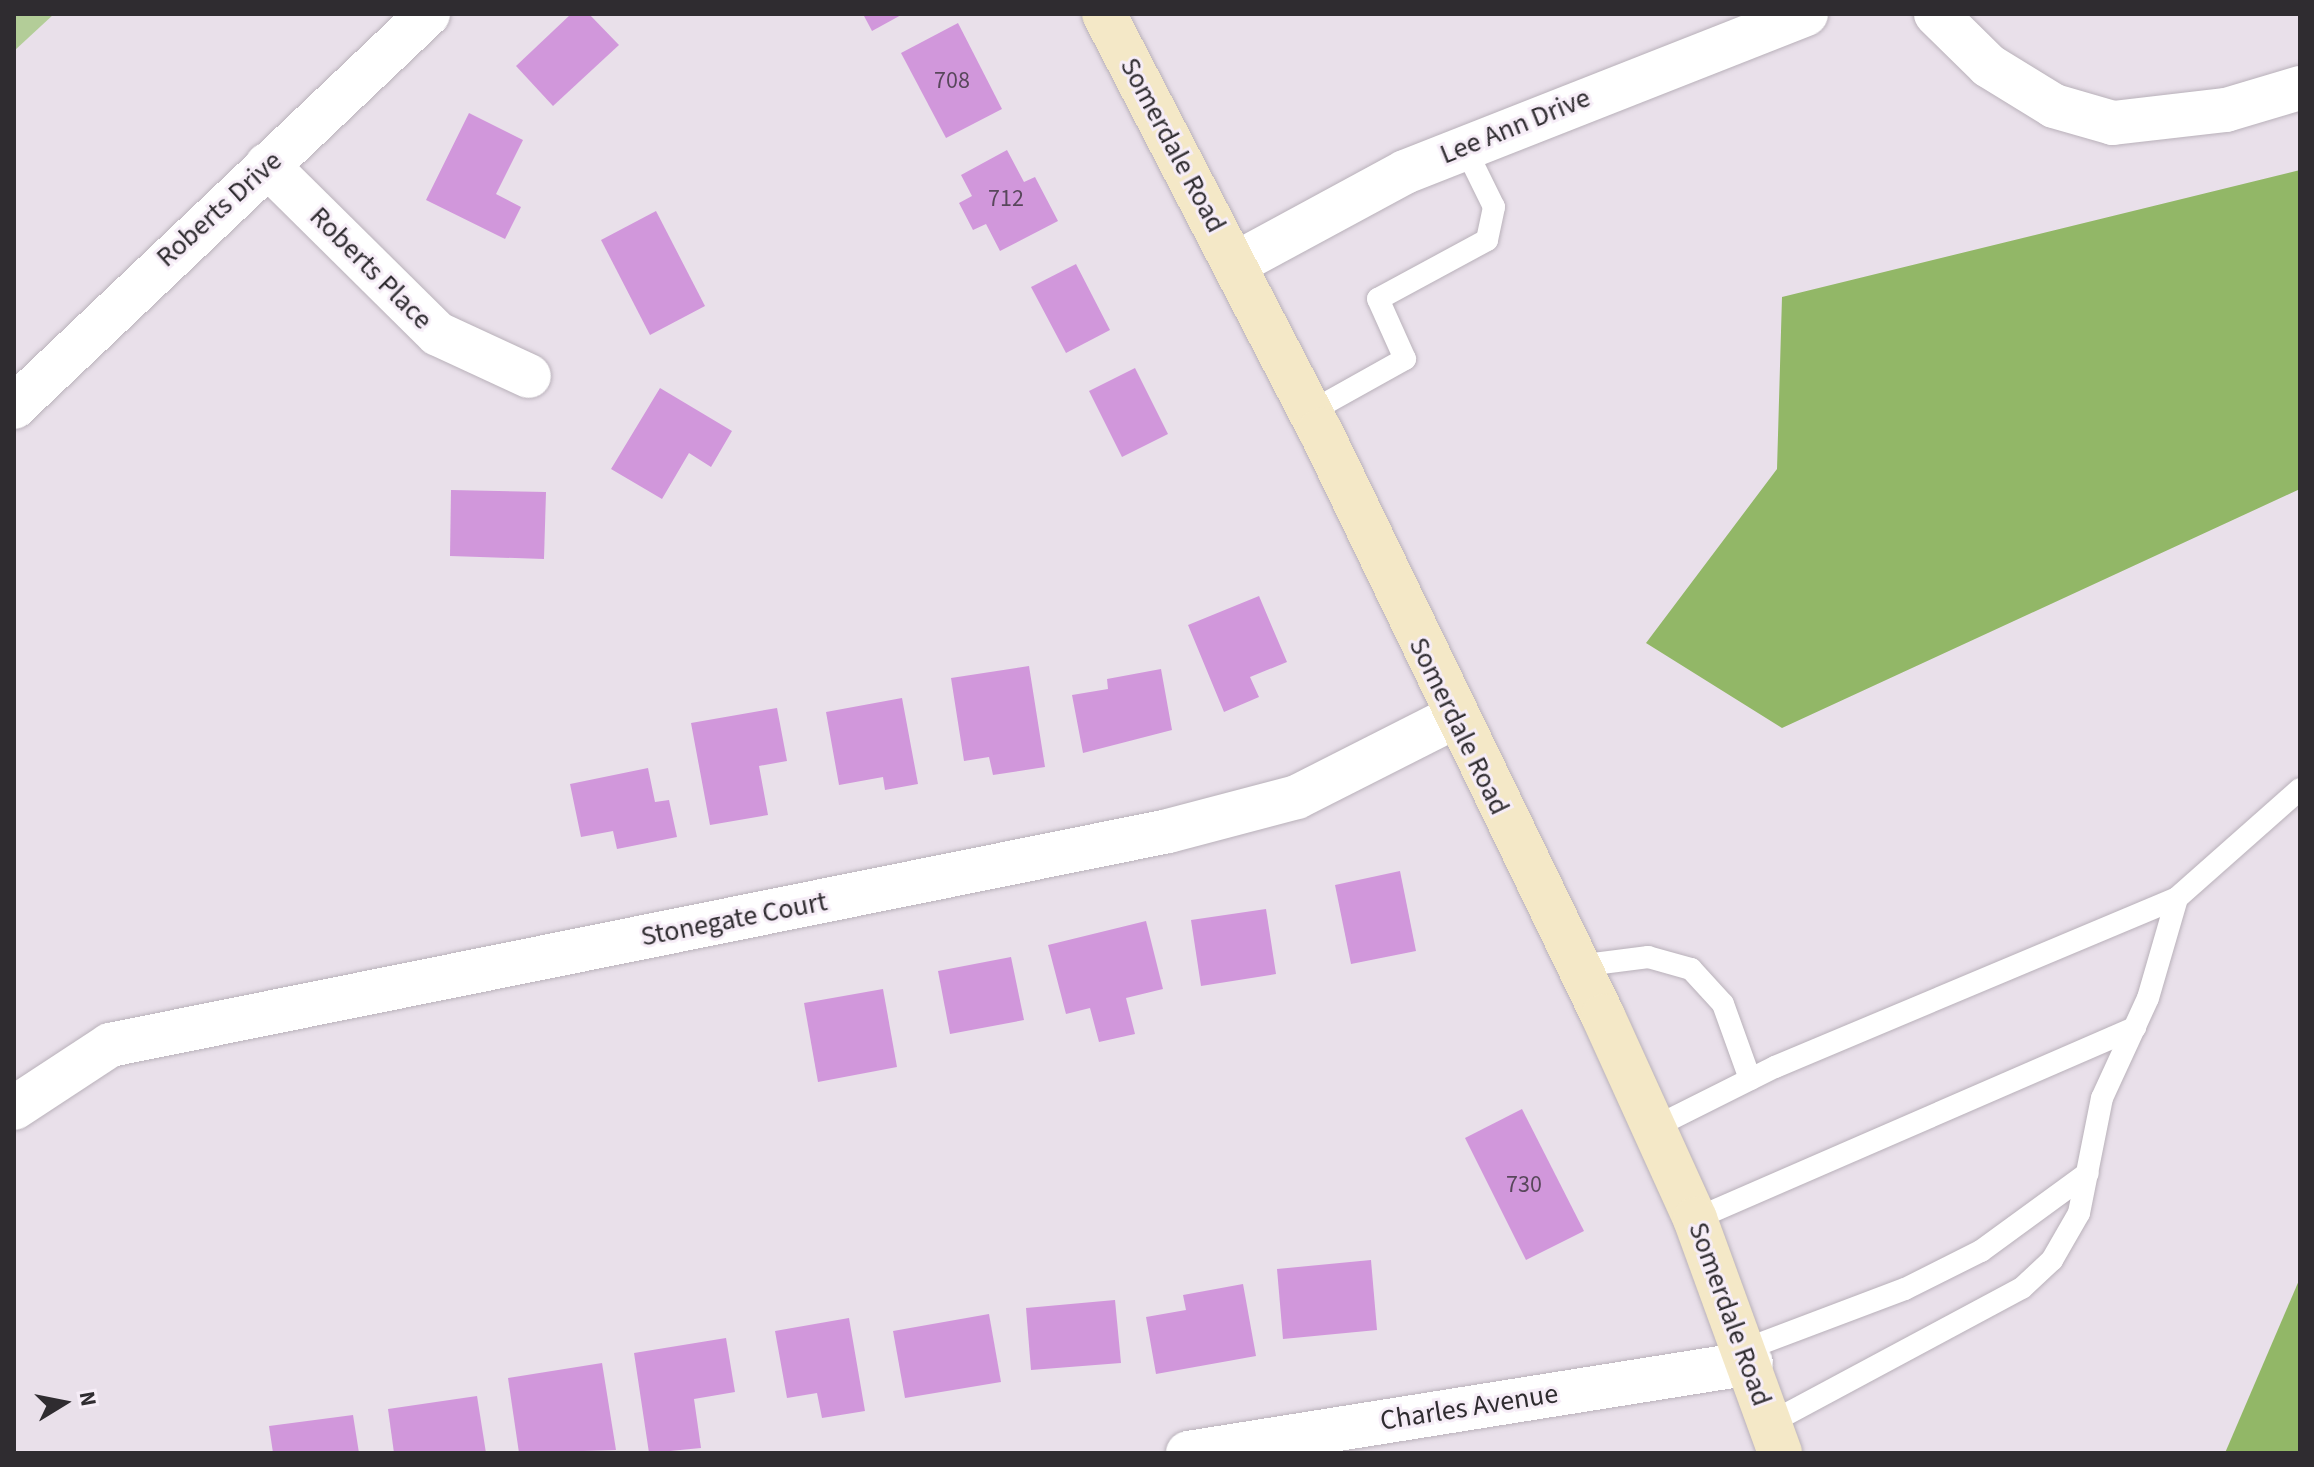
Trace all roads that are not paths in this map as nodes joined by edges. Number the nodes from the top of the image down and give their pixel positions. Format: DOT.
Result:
graph roads {
  1 [pos="428,14"];
  2 [pos="1104,14"];
  3 [pos="1806,14"];
  4 [pos="1936,14"];
  5 [pos="2300,88"];
  6 [pos="1464,146"];
  7 [pos="267,165"];
  8 [pos="1235,264"];
  9 [pos="529,376"];
  10 [pos="14,407"];
  11 [pos="1310,412"];
  12 [pos="1453,718"];
  13 [pos="2300,789"];
  14 [pos="2177,898"];
  15 [pos="1578,966"];
  16 [pos="2135,1028"];
  17 [pos="1750,1079"];
  18 [pos="14,1108"];
  19 [pos="1651,1129"];
  20 [pos="2088,1173"];
  21 [pos="1695,1219"];
  22 [pos="1748,1356"];
  23 [pos="1775,1438"];
  24 [pos="1188,1453"];
  1 -- 7 [label="street, Roberts Drive"];
  2 -- 8 [label="main road, Somerdale Road"];
  3 -- 6 [label="street, Lee Ann Drive"];
  4 -- 5 [label="street"];
  6 -- 8 [label="street, Lee Ann Drive"];
  6 -- 11 [label="lane"];
  7 -- 9 [label="street, Roberts Place"];
  7 -- 10 [label="street, Roberts Drive"];
  8 -- 11 [label="main road, Somerdale Road"];
  11 -- 12 [label="main road, Somerdale Road"];
  12 -- 15 [label="main road, Somerdale Road"];
  12 -- 18 [label="street, Stonegate Court"];
  13 -- 14 [label="lane"];
  14 -- 16 [label="lane"];
  14 -- 17 [label="lane"];
  15 -- 17 [label="lane"];
  15 -- 19 [label="main road, Somerdale Road"];
  16 -- 20 [label="lane"];
  16 -- 21 [label="lane"];
  17 -- 19 [label="lane"];
  19 -- 21 [label="main road, Somerdale Road"];
  20 -- 22 [label="lane"];
  20 -- 23 [label="lane"];
  21 -- 22 [label="main road, Somerdale Road"];
  22 -- 23 [label="main road, Somerdale Road"];
  22 -- 24 [label="street, Charles Avenue"];
}
